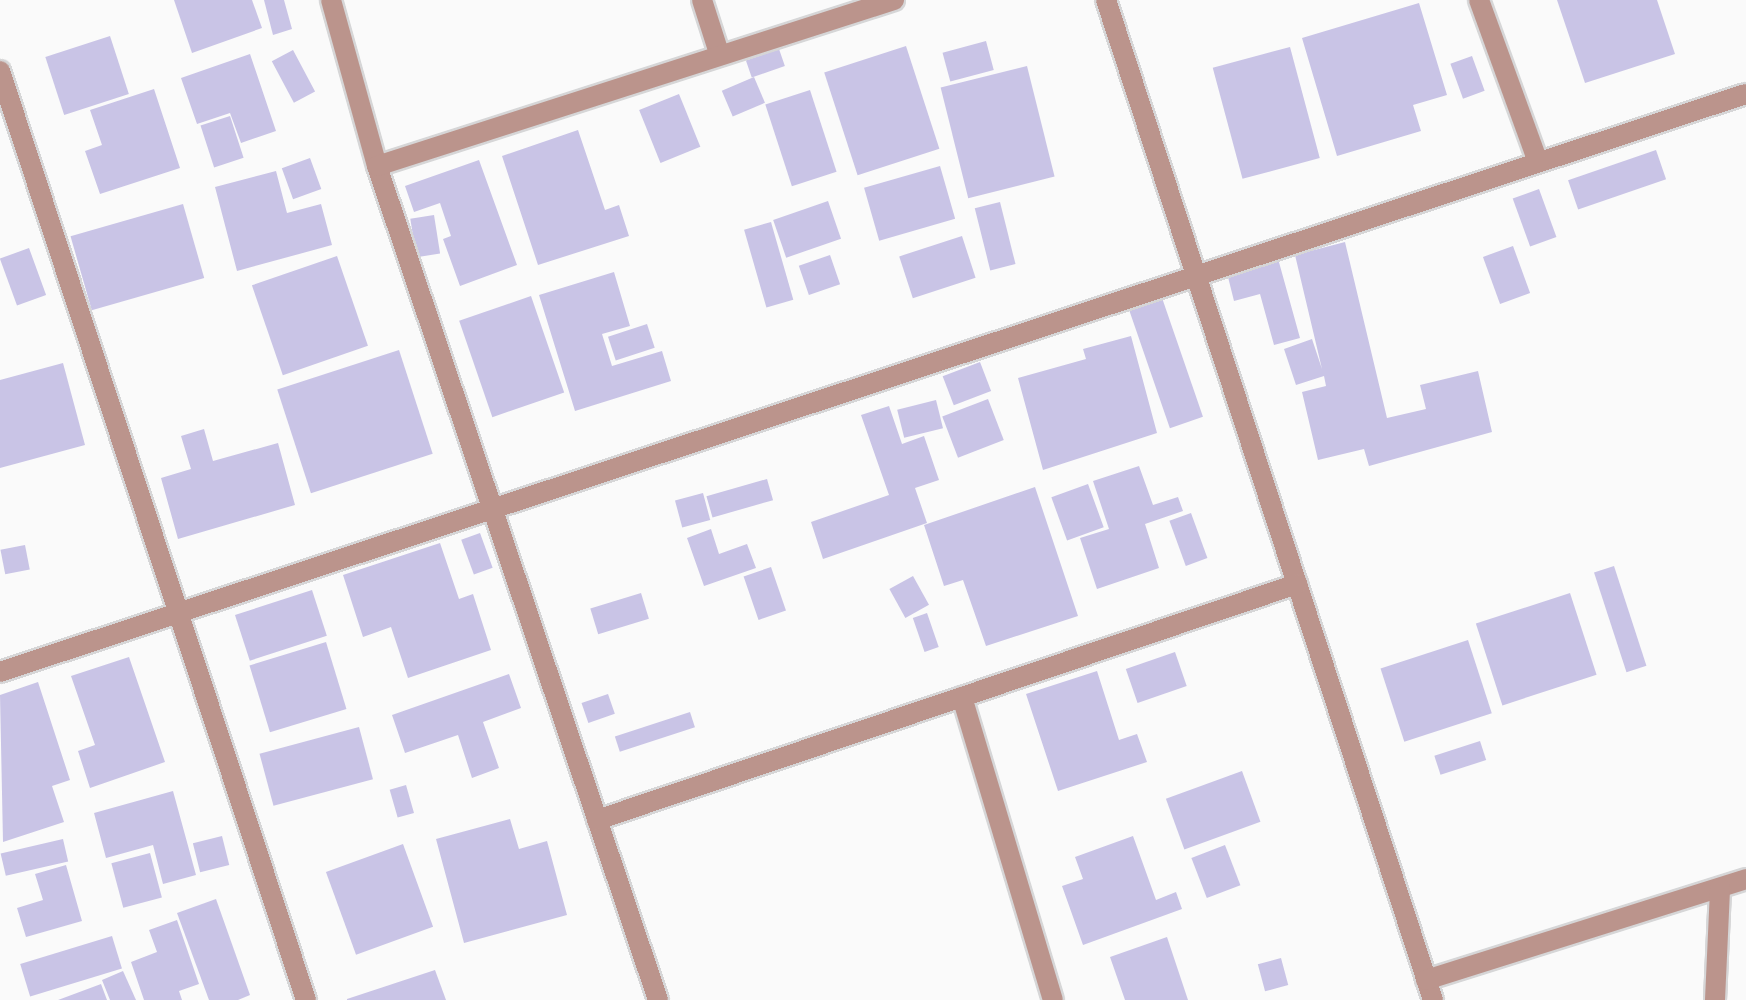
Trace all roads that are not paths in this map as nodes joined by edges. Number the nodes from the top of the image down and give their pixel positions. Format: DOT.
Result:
graph roads {
  1 [pos="331,0"];
  2 [pos="702,0"];
  3 [pos="894,0"];
  4 [pos="1106,0"];
  5 [pos="1479,0"];
  6 [pos="719,53"];
  7 [pos="0,71"];
  8 [pos="1746,94"];
  9 [pos="1538,162"];
  10 [pos="377,166"];
  11 [pos="1196,276"];
  12 [pos="491,510"];
  13 [pos="1297,584"];
  14 [pos="181,613"];
  15 [pos="0,672"];
  16 [pos="962,697"];
  17 [pos="597,820"];
  18 [pos="1746,879"];
  19 [pos="1720,888"];
  20 [pos="1430,990"];
  21 [pos="306,1000"];
  22 [pos="658,1000"];
  23 [pos="1053,1000"];
  24 [pos="1715,1000"];
  1 -- 10 [label="street"];
  2 -- 6 [label="street"];
  3 -- 6 [label="street"];
  4 -- 11 [label="street"];
  5 -- 9 [label="street"];
  6 -- 10 [label="street"];
  7 -- 14 [label="street"];
  8 -- 9 [label="street"];
  9 -- 11 [label="street"];
  10 -- 12 [label="street"];
  11 -- 12 [label="street"];
  11 -- 13 [label="street"];
  12 -- 14 [label="street"];
  12 -- 17 [label="street"];
  13 -- 16 [label="street"];
  13 -- 20 [label="street"];
  14 -- 15 [label="street"];
  14 -- 21 [label="street"];
  16 -- 17 [label="street"];
  16 -- 23 [label="street"];
  17 -- 22 [label="street"];
  18 -- 19 [label="street"];
  19 -- 20 [label="street"];
  19 -- 24 [label="street"];
}
